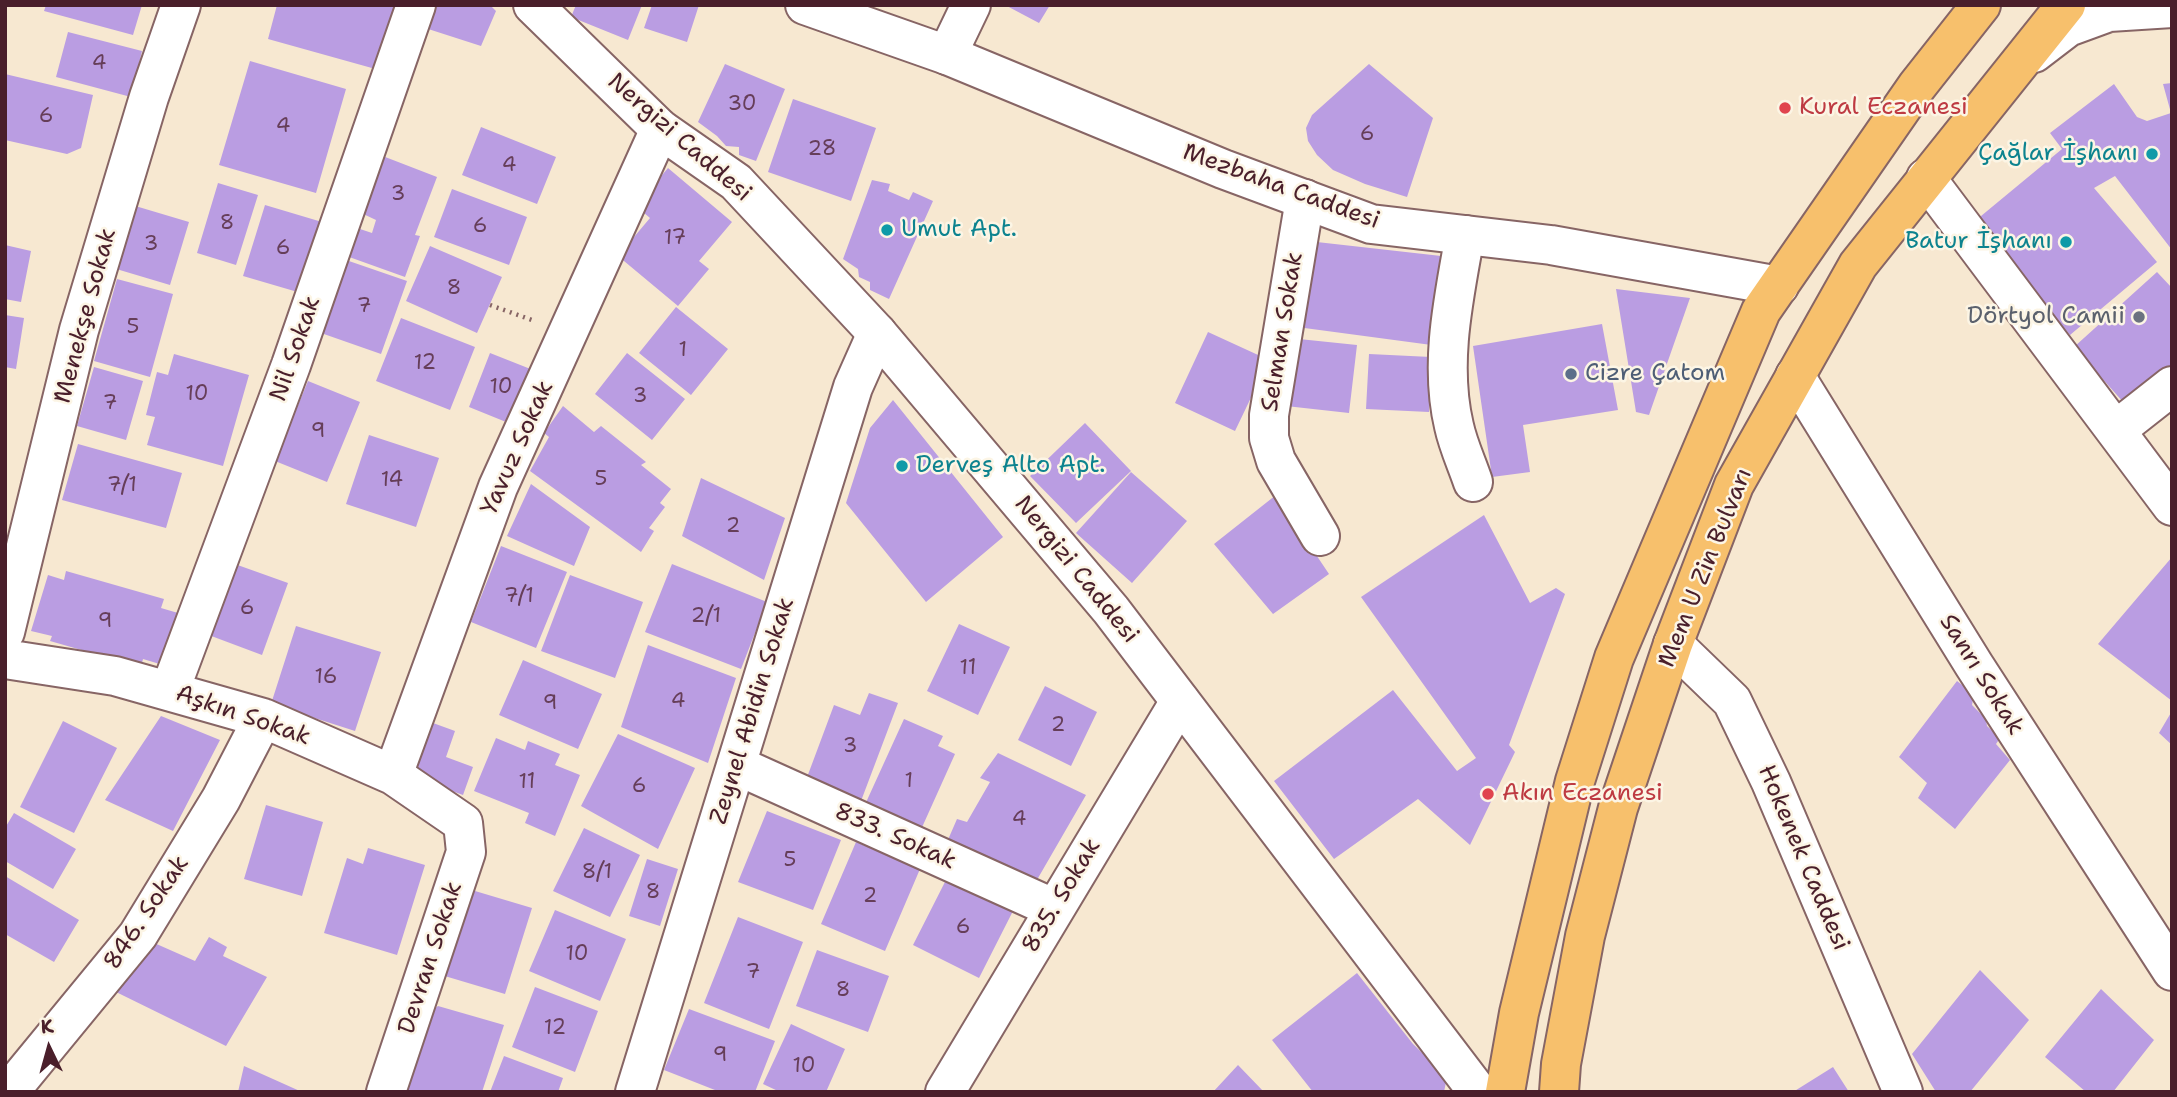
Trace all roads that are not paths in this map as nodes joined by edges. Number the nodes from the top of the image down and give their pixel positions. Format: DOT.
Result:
graph roads {
  1 [pos="181,5"];
  2 [pos="416,5"];
  3 [pos="533,5"];
  4 [pos="805,5"];
  5 [pos="971,5"];
  6 [pos="1981,5"];
  7 [pos="2066,5"];
  8 [pos="2172,8"];
  9 [pos="947,55"];
  10 [pos="2015,67"];
  11 [pos="660,129"];
  12 [pos="1926,178"];
  13 [pos="1305,199"];
  14 [pos="1465,234"];
  15 [pos="1779,286"];
  16 [pos="877,333"];
  17 [pos="1796,376"];
  18 [pos="2172,386"];
  19 [pos="2116,430"];
  20 [pos="1473,482"];
  21 [pos="2172,506"];
  22 [pos="1320,536"];
  23 [pos="5,632"];
  24 [pos="1674,644"];
  25 [pos="5,659"];
  26 [pos="170,690"];
  27 [pos="1180,701"];
  28 [pos="263,718"];
  29 [pos="736,765"];
  30 [pos="393,775"];
  31 [pos="463,823"];
  32 [pos="1055,909"];
  33 [pos="2172,971"];
  34 [pos="9,1092"];
  35 [pos="386,1092"];
  36 [pos="635,1092"];
  37 [pos="945,1092"];
  38 [pos="1478,1092"];
  39 [pos="1505,1092"];
  40 [pos="1559,1092"];
  41 [pos="1903,1092"];
  1 -- 23 [label="street, Menekşe Sokak"];
  2 -- 26 [label="street, Nil Sokak"];
  3 -- 11 [label="street, Nergizi Caddesi"];
  4 -- 9 [label="street, Mezbaha Caddesi"];
  5 -- 9 [label="street"];
  6 -- 15 [label="main road, Mem U Zin Bulvarı"];
  7 -- 10 [label="main road, Mem U Zin Bulvarı"];
  8 -- 10 [label="street"];
  9 -- 13 [label="street, Mezbaha Caddesi"];
  10 -- 12 [label="main road, Mem U Zin Bulvarı"];
  11 -- 16 [label="street, Nergizi Caddesi"];
  11 -- 30 [label="street, Yavuz Sokak"];
  12 -- 17 [label="main road, Mem U Zin Bulvarı"];
  12 -- 19 [label="street"];
  13 -- 14 [label="street, Mezbaha Caddesi"];
  13 -- 22 [label="street, Selman Sokak"];
  14 -- 15 [label="street, Mezbaha Caddesi"];
  14 -- 20 [label="street"];
  15 -- 39 [label="main road, Mem U Zin Bulvarı"];
  16 -- 27 [label="street, Nergizi Caddesi"];
  16 -- 29 [label="street, Zeynel Abidin Sokak"];
  17 -- 24 [label="main road, Mem U Zin Bulvarı"];
  17 -- 33 [label="street, Sanrı Sokak"];
  18 -- 19 [label="street"];
  19 -- 21 [label="street"];
  24 -- 40 [label="main road, Mem U Zin Bulvarı"];
  24 -- 41 [label="street, Hokenek Caddesi"];
  25 -- 26 [label="street, Aşkın Sokak"];
  26 -- 28 [label="street, Aşkın Sokak"];
  27 -- 32 [label="street, 835. Sokak"];
  27 -- 38 [label="street, Nergizi Caddesi"];
  28 -- 30 [label="street, Aşkın Sokak"];
  28 -- 34 [label="street, 846. Sokak"];
  29 -- 32 [label="street, 833. Sokak"];
  29 -- 36 [label="street, Zeynel Abidin Sokak"];
  30 -- 31 [label="street, Aşkın Sokak"];
  31 -- 35 [label="street, Devran Sokak"];
  32 -- 37 [label="street, 835. Sokak"];
}
